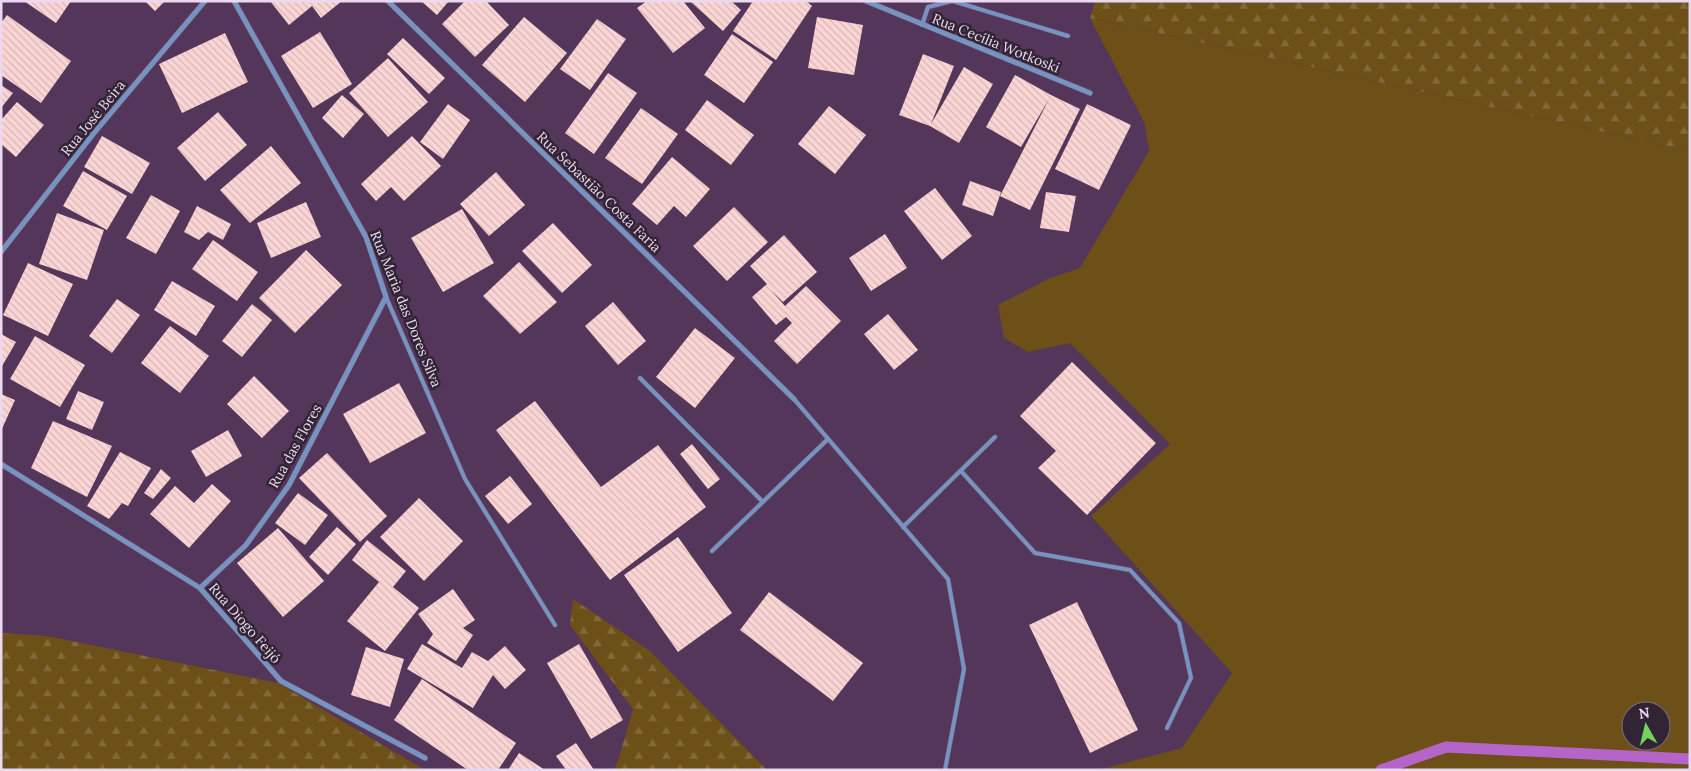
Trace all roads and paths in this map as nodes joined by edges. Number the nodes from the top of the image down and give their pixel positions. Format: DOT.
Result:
graph roads {
  1 [pos="205,1"];
  2 [pos="234,1"];
  3 [pos="388,1"];
  4 [pos="866,1"];
  5 [pos="953,1"];
  6 [pos="922,25"];
  7 [pos="1068,36"];
  8 [pos="1090,93"];
  9 [pos="1,252"];
  10 [pos="386,297"];
  11 [pos="640,378"];
  12 [pos="794,399"];
  13 [pos="995,437"];
  14 [pos="828,438"];
  15 [pos="1,464"];
  16 [pos="961,471"];
  17 [pos="762,501"];
  18 [pos="903,527"];
  19 [pos="712,551"];
  20 [pos="200,588"];
  21 [pos="555,625"];
  22 [pos="1167,728"];
  23 [pos="425,758"];
  24 [pos="945,770"];
  1 -- 9 [label="street, Rua José Beira"];
  2 -- 10 [label="street, Rua Maria das Dores Silva"];
  3 -- 12 [label="street, Rua Sebastião Costa Faria"];
  4 -- 6 [label="street, Rua Cecília Wotkoski"];
  5 -- 6 [label="lane"];
  5 -- 7 [label="lane"];
  6 -- 8 [label="street, Rua Cecília Wotkoski"];
  10 -- 20 [label="street, Rua das Flores"];
  10 -- 21 [label="lane, Rua Maria das Dores Silva"];
  11 -- 17 [label="lane"];
  12 -- 14 [label="lane"];
  13 -- 16 [label="lane"];
  14 -- 17 [label="lane"];
  14 -- 18 [label="lane"];
  15 -- 20 [label="street, Rua Diogo Feijó"];
  16 -- 18 [label="lane"];
  16 -- 22 [label="lane"];
  17 -- 19 [label="lane"];
  18 -- 24 [label="lane"];
  20 -- 23 [label="street, Rua Diogo Feijó"];
}
